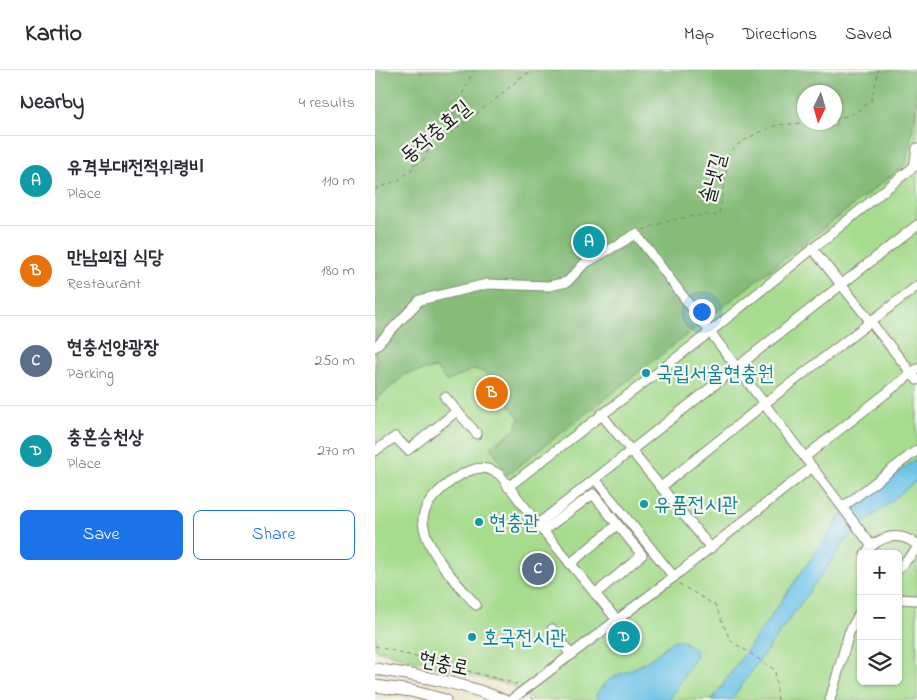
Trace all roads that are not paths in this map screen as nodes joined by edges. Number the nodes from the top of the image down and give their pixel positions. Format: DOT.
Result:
graph roads {
  1 [pos="917,148"];
  2 [pos="916,167"];
  3 [pos="917,225"];
  4 [pos="812,248"];
  5 [pos="841,284"];
  6 [pos="917,286"];
  7 [pos="870,322"];
  8 [pos="710,332"];
  9 [pos="375,346"];
  10 [pos="737,367"];
  11 [pos="915,374"];
  12 [pos="445,397"];
  13 [pos="764,404"];
  14 [pos="457,411"];
  15 [pos="601,414"];
  16 [pos="477,434"];
  17 [pos="917,450"];
  18 [pos="375,451"];
  19 [pos="630,451"];
  20 [pos="805,457"];
  21 [pos="812,467"];
  22 [pos="595,479"];
  23 [pos="508,487"];
  24 [pos="661,487"];
  25 [pos="843,508"];
  26 [pos="617,525"];
  27 [pos="540,527"];
  28 [pos="871,545"];
  29 [pos="917,547"];
  30 [pos="711,548"];
  31 [pos="868,550"];
  32 [pos="570,564"];
  33 [pos="902,564"];
  34 [pos="672,578"];
  35 [pos="595,594"];
  36 [pos="902,599"];
  37 [pos="917,600"];
  38 [pos="476,605"];
  39 [pos="857,618"];
  40 [pos="617,620"];
  41 [pos="552,629"];
  42 [pos="571,655"];
  43 [pos="375,669"];
  44 [pos="375,686"];
  45 [pos="445,700"];
  46 [pos="503,700"];
  47 [pos="511,700"];
  48 [pos="830,700"];
  1 -- 2 [label="lane"];
  2 -- 4 [label="lane"];
  3 -- 5 [label="lane"];
  4 -- 5 [label="lane"];
  4 -- 8 [label="lane"];
  5 -- 7 [label="lane"];
  5 -- 10 [label="lane"];
  6 -- 7 [label="lane"];
  7 -- 11 [label="lane"];
  7 -- 13 [label="lane"];
  8 -- 9 [label="lane"];
  8 -- 10 [label="lane"];
  8 -- 15 [label="lane"];
  10 -- 13 [label="lane"];
  10 -- 19 [label="lane"];
  11 -- 20 [label="lane"];
  12 -- 14 [label="lane"];
  13 -- 20 [label="lane"];
  13 -- 24 [label="lane"];
  14 -- 16 [label="lane"];
  14 -- 18 [label="lane"];
  15 -- 19 [label="lane"];
  15 -- 23 [label="lane"];
  17 -- 25 [label="lane"];
  19 -- 22 [label="lane"];
  19 -- 24 [label="lane"];
  20 -- 21 [label="lane"];
  21 -- 25 [label="lane"];
  21 -- 30 [label="lane"];
  22 -- 27 [label="lane"];
  22 -- 34 [label="lane"];
  23 -- 27 [label="lane"];
  23 -- 38 [label="lane"];
  24 -- 30 [label="lane"];
  25 -- 28 [label="lane"];
  26 -- 27 [label="lane"];
  26 -- 32 [label="lane"];
  26 -- 35 [label="lane"];
  27 -- 32 [label="lane"];
  28 -- 29 [label="lane"];
  28 -- 31 [label="lane"];
  29 -- 33 [label="lane"];
  30 -- 34 [label="lane"];
  32 -- 35 [label="lane"];
  34 -- 40 [label="lane"];
  35 -- 40 [label="lane"];
  36 -- 37 [label="lane"];
  39 -- 48 [label="lane"];
  40 -- 42 [label="lane"];
  41 -- 42 [label="lane"];
  42 -- 47 [label="lane"];
  43 -- 46 [label="main road, 현충로"];
  44 -- 45 [label="main road, 현충로"];
}
